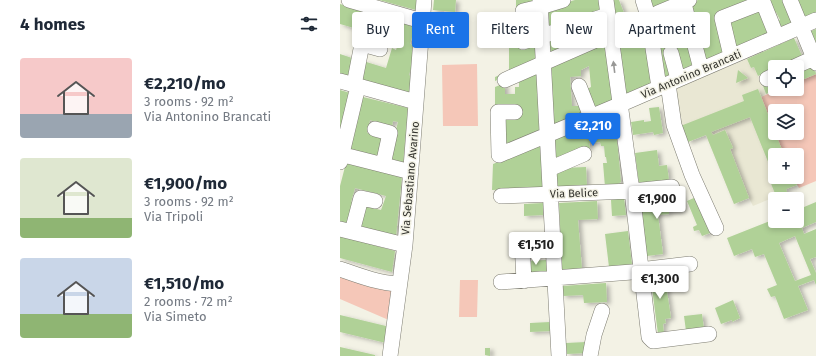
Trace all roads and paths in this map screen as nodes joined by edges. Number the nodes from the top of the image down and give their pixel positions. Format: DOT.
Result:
graph roads {
  1 [pos="424,0"];
  2 [pos="563,0"];
  3 [pos="606,0"];
  4 [pos="643,0"];
  5 [pos="790,0"];
  6 [pos="358,1"];
  7 [pos="685,1"];
  8 [pos="540,4"];
  9 [pos="523,11"];
  10 [pos="423,12"];
  11 [pos="660,12"];
  12 [pos="608,16"];
  13 [pos="412,18"];
  14 [pos="816,20"];
  15 [pos="800,27"];
  16 [pos="610,34"];
  17 [pos="543,35"];
  18 [pos="776,37"];
  19 [pos="420,48"];
  20 [pos="542,48"];
  21 [pos="380,49"];
  22 [pos="671,53"];
  23 [pos="732,56"];
  24 [pos="815,60"];
  25 [pos="543,63"];
  26 [pos="804,64"];
  27 [pos="701,69"];
  28 [pos="505,80"];
  29 [pos="668,83"];
  30 [pos="351,84"];
  31 [pos="578,86"];
  32 [pos="416,102"];
  33 [pos="619,105"];
  34 [pos="515,112"];
  35 [pos="590,117"];
  36 [pos="375,129"];
  37 [pos="547,135"];
  38 [pos="584,154"];
  39 [pos="341,157"];
  40 [pos="383,165"];
  41 [pos="549,169"];
  42 [pos="411,172"];
  43 [pos="672,187"];
  44 [pos="632,191"];
  45 [pos="550,194"];
  46 [pos="501,196"];
  47 [pos="376,201"];
  48 [pos="716,228"];
  49 [pos="346,230"];
  50 [pos="522,241"];
  51 [pos="404,245"];
  52 [pos="690,264"];
  53 [pos="340,269"];
  54 [pos="641,270"];
  55 [pos="554,279"];
  56 [pos="524,281"];
  57 [pos="501,282"];
  58 [pos="399,284"];
  59 [pos="602,311"];
  60 [pos="709,334"];
  61 [pos="390,356"];
  62 [pos="559,356"];
  63 [pos="590,356"];
  1 -- 10 [label="street, Via Sebastiano Avarino"];
  2 -- 8 [label="street"];
  3 -- 12 [label="street"];
  4 -- 29 [label="street"];
  5 -- 15 [label="street"];
  6 -- 13 [label="street"];
  7 -- 11 [label="street"];
  7 -- 27 [label="street"];
  8 -- 9 [label="street"];
  12 -- 16 [label="street"];
  12 -- 17 [label="street"];
  14 -- 15 [label="street, Via Antonino Brancati"];
  15 -- 18 [label="street, Via Antonino Brancati"];
  15 -- 24 [label="street"];
  16 -- 25 [label="street"];
  33 -- 16 [label="street, one-way"];
  18 -- 23 [label="street, Via Antonino Brancati"];
  18 -- 23 [label="street"];
  19 -- 32 [label="street, Via Sebastiano Avarino"];
  20 -- 25 [label="street"];
  21 -- 30 [label="street"];
  22 -- 29 [label="street"];
  23 -- 27 [label="street, Via Antonino Brancati"];
  24 -- 26 [label="street"];
  25 -- 28 [label="street"];
  25 -- 37 [label="street"];
  27 -- 29 [label="street, Via Antonino Brancati"];
  29 -- 33 [label="street, Via Antonino Brancati"];
  29 -- 48 [label="street"];
  30 -- 32 [label="street"];
  30 -- 39 [label="street"];
  31 -- 35 [label="street"];
  32 -- 42 [label="street, Via Sebastiano Avarino"];
  33 -- 35 [label="street, Via Antonino Brancati"];
  33 -- 44 [label="street"];
  34 -- 37 [label="street, Via Antonino Brancati"];
  35 -- 37 [label="street, Via Antonino Brancati"];
  36 -- 40 [label="street"];
  37 -- 41 [label="street"];
  38 -- 41 [label="street"];
  39 -- 40 [label="street"];
  40 -- 42 [label="street"];
  41 -- 45 [label="street"];
  42 -- 51 [label="street, Via Sebastiano Avarino"];
  43 -- 44 [label="street, Via Belice"];
  44 -- 45 [label="street, Via Belice"];
  44 -- 54 [label="street"];
  45 -- 46 [label="street, Via Belice"];
  45 -- 55 [label="street"];
  47 -- 49 [label="street"];
  49 -- 51 [label="street"];
  50 -- 56 [label="street"];
  51 -- 58 [label="street, Via Sebastiano Avarino"];
  52 -- 54 [label="street"];
  53 -- 58 [label="street"];
  54 -- 55 [label="street"];
  54 -- 60 [label="street"];
  55 -- 56 [label="street"];
  55 -- 62 [label="street"];
  56 -- 57 [label="street"];
  58 -- 61 [label="street, Via Sebastiano Avarino"];
  59 -- 63 [label="street"];
}
